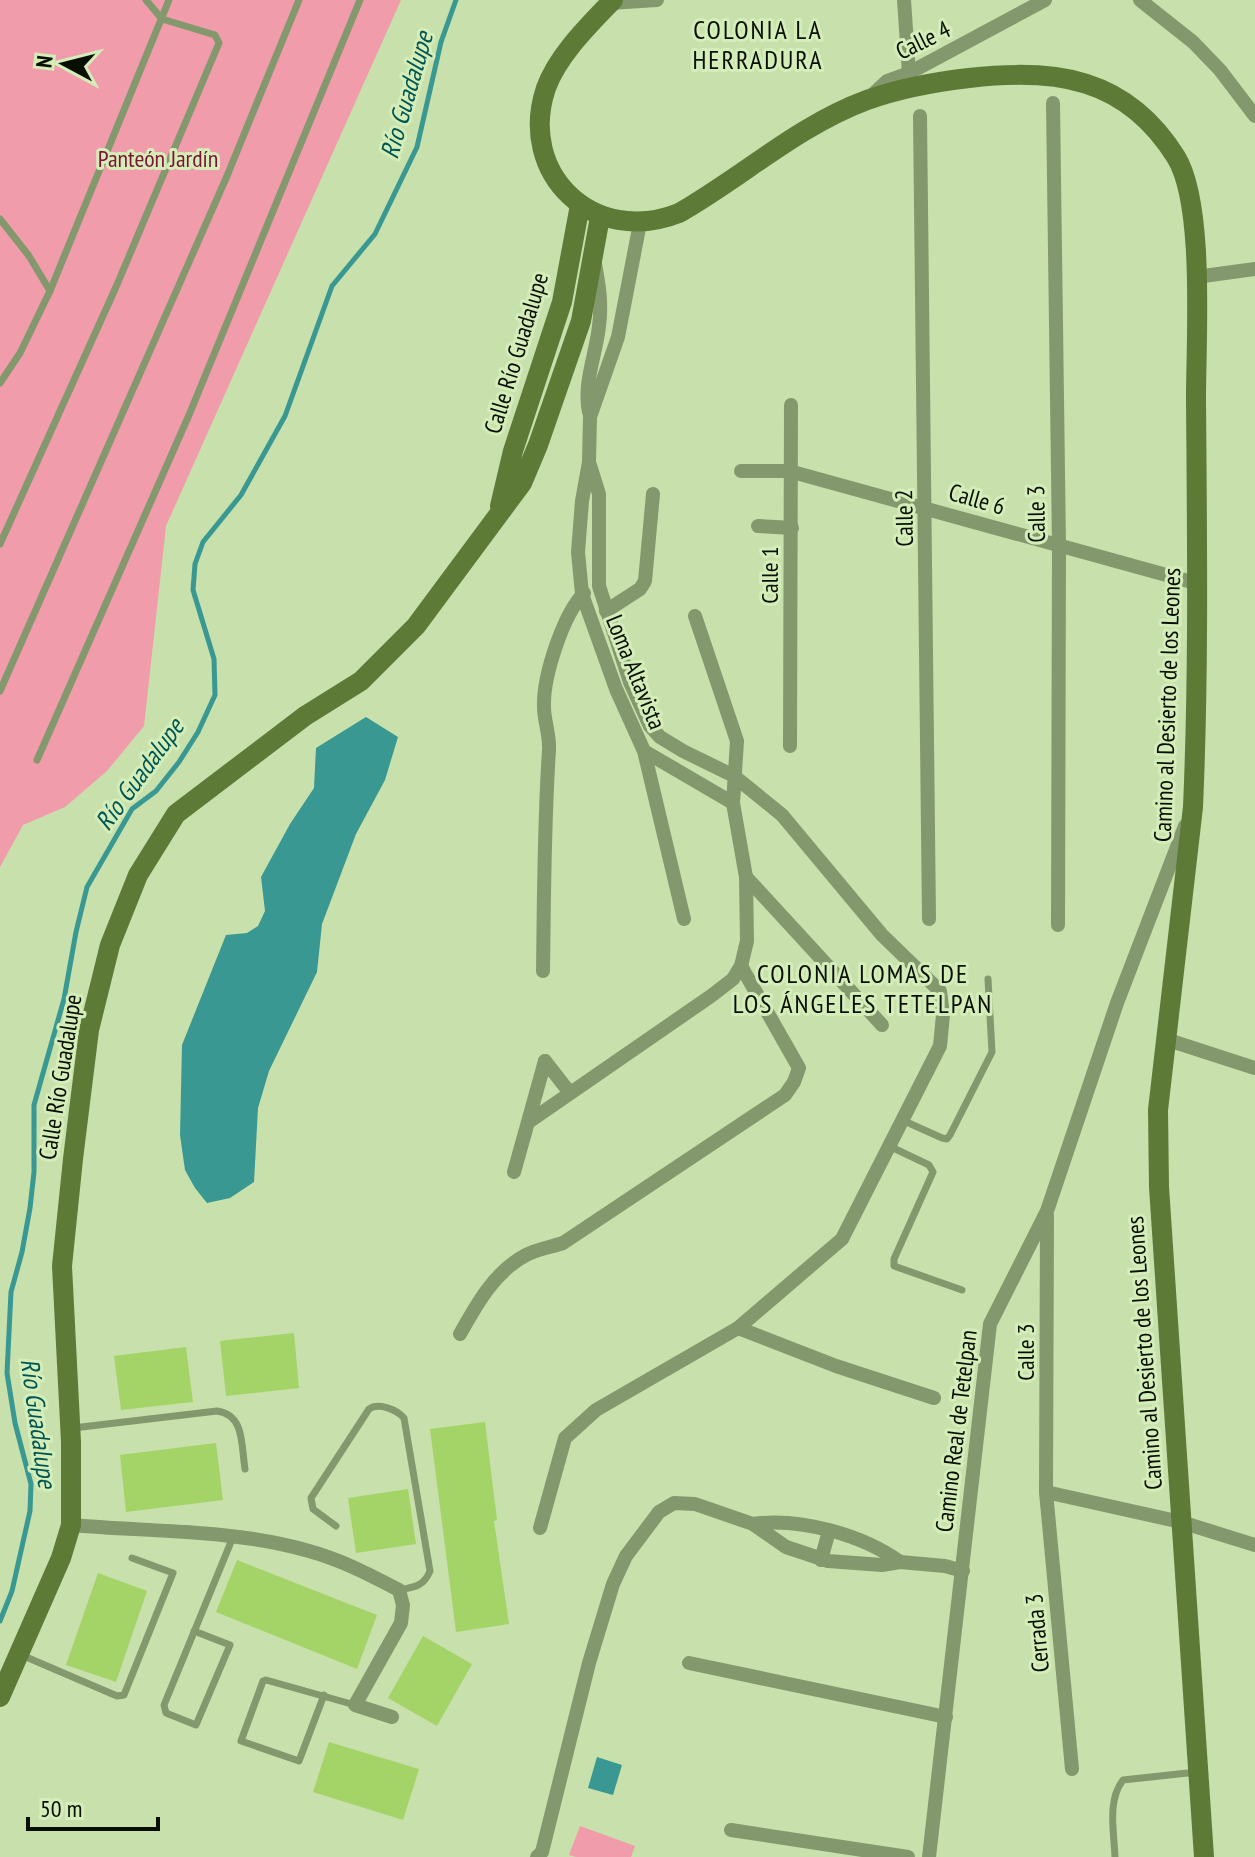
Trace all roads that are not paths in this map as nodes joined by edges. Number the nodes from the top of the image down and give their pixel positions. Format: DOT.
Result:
graph roads {
  1 [pos="146,0"];
  2 [pos="169,0"];
  3 [pos="299,0"];
  4 [pos="360,0"];
  5 [pos="657,0"];
  6 [pos="904,0"];
  7 [pos="1045,0"];
  8 [pos="1140,0"];
  9 [pos="611,1"];
  10 [pos="162,19"];
  11 [pos="909,73"];
  12 [pos="866,100"];
  13 [pos="1053,103"];
  14 [pos="920,116"];
  15 [pos="1255,116"];
  16 [pos="580,205"];
  17 [pos="600,217"];
  18 [pos="0,219"];
  19 [pos="640,223"];
  20 [pos="594,257"];
  21 [pos="1255,269"];
  22 [pos="1196,277"];
  23 [pos="50,291"];
  24 [pos="0,383"];
  25 [pos="791,405"];
  26 [pos="590,417"];
  27 [pos="589,462"];
  28 [pos="741,471"];
  29 [pos="789,471"];
  30 [pos="653,494"];
  31 [pos="926,507"];
  32 [pos="498,516"];
  33 [pos="758,526"];
  34 [pos="792,528"];
  35 [pos="0,544"];
  36 [pos="1059,546"];
  37 [pos="1199,584"];
  38 [pos="599,586"];
  39 [pos="582,594"];
  40 [pos="606,611"];
  41 [pos="695,616"];
  42 [pos="0,691"];
  43 [pos="790,746"];
  44 [pos="644,751"];
  45 [pos="37,760"];
  46 [pos="734,776"];
  47 [pos="766,802"];
  48 [pos="733,803"];
  49 [pos="1193,807"];
  50 [pos="746,877"];
  51 [pos="684,919"];
  52 [pos="929,919"];
  53 [pos="1058,925"];
  54 [pos="741,966"];
  55 [pos="543,971"];
  56 [pos="988,979"];
  57 [pos="882,1025"];
  58 [pos="1165,1039"];
  59 [pos="1255,1068"];
  60 [pos="570,1093"];
  61 [pos="902,1120"];
  62 [pos="530,1121"];
  63 [pos="889,1146"];
  64 [pos="514,1172"];
  65 [pos="1047,1211"];
  66 [pos="962,1290"];
  67 [pos="738,1328"];
  68 [pos="460,1334"];
  69 [pos="934,1398"];
  70 [pos="70,1428"];
  71 [pos="245,1469"];
  72 [pos="1046,1492"];
  73 [pos="1181,1522"];
  74 [pos="753,1524"];
  75 [pos="71,1525"];
  76 [pos="336,1526"];
  77 [pos="540,1528"];
  78 [pos="829,1531"];
  79 [pos="233,1537"];
  80 [pos="1255,1545"];
  81 [pos="132,1558"];
  82 [pos="821,1560"];
  83 [pos="900,1562"];
  84 [pos="963,1571"];
  85 [pos="399,1590"];
  86 [pos="194,1631"];
  87 [pos="18,1654"];
  88 [pos="689,1663"];
  89 [pos="324,1695"];
  90 [pos="0,1697"];
  91 [pos="355,1705"];
  92 [pos="392,1717"];
  93 [pos="946,1717"];
  94 [pos="1072,1769"];
  95 [pos="1198,1771"];
  96 [pos="731,1830"];
  97 [pos="537,1857"];
  98 [pos="908,1857"];
  99 [pos="929,1857"];
  100 [pos="1115,1857"];
  101 [pos="1204,1857"];
  1 -- 10 [label="lane"];
  2 -- 10 [label="lane"];
  3 -- 42 [label="lane"];
  4 -- 45 [label="lane"];
  5 -- 9 [label="street"];
  6 -- 11 [label="street"];
  7 -- 11 [label="street, Calle 4"];
  8 -- 15 [label="street"];
  9 -- 16 [label="main road"];
  10 -- 23 [label="lane"];
  10 -- 35 [label="lane"];
  11 -- 12 [label="street, Calle 4"];
  12 -- 19 [label="main road, Camino al Desierto de los Leones"];
  12 -- 22 [label="main road, Camino al Desierto de los Leones"];
  13 -- 36 [label="street, Calle 3"];
  14 -- 31 [label="street, Calle 2"];
  16 -- 17 [label="main road"];
  16 -- 32 [label="main road, Calle Río Guadalupe"];
  17 -- 19 [label="main road"];
  17 -- 20 [label="main road, Calle Río Guadalupe"];
  18 -- 23 [label="lane"];
  19 -- 26 [label="street, Loma Altavista"];
  20 -- 26 [label="street, Loma Altavista"];
  20 -- 32 [label="main road, Calle Río Guadalupe"];
  21 -- 22 [label="street"];
  22 -- 37 [label="main road, Camino al Desierto de los Leones"];
  23 -- 24 [label="lane"];
  25 -- 29 [label="street, Calle 1"];
  26 -- 27 [label="street, Loma Altavista"];
  27 -- 38 [label="street"];
  27 -- 39 [label="street, Loma Altavista"];
  28 -- 29 [label="street, Calle 6"];
  29 -- 31 [label="street, Calle 6"];
  29 -- 34 [label="street, Calle 1"];
  30 -- 40 [label="street"];
  31 -- 36 [label="street, Calle 6"];
  31 -- 52 [label="street, Calle 2"];
  32 -- 70 [label="main road, Calle Río Guadalupe"];
  33 -- 34 [label="street"];
  34 -- 43 [label="street, Calle 1"];
  36 -- 37 [label="street, Calle 6"];
  36 -- 53 [label="street, Calle 3"];
  37 -- 49 [label="main road, Camino al Desierto de los Leones"];
  38 -- 39 [label="street"];
  38 -- 40 [label="street"];
  39 -- 44 [label="street, Loma Altavista"];
  39 -- 55 [label="street"];
  40 -- 46 [label="street"];
  41 -- 46 [label="street"];
  44 -- 48 [label="street, Loma Altavista"];
  44 -- 51 [label="street"];
  46 -- 47 [label="street"];
  46 -- 48 [label="street"];
  47 -- 48 [label="street"];
  47 -- 61 [label="street"];
  48 -- 50 [label="street"];
  49 -- 58 [label="main road, Camino al Desierto de los Leones"];
  49 -- 65 [label="street, Camino Real de Tetelpan"];
  50 -- 54 [label="street"];
  50 -- 57 [label="street"];
  54 -- 60 [label="street"];
  54 -- 68 [label="street"];
  56 -- 61 [label="lane"];
  58 -- 59 [label="street"];
  58 -- 73 [label="main road, Camino al Desierto de los Leones"];
  60 -- 62 [label="street"];
  60 -- 62 [label="street"];
  61 -- 63 [label="street"];
  62 -- 64 [label="street"];
  63 -- 66 [label="lane"];
  63 -- 67 [label="street"];
  65 -- 72 [label="street, Calle 3"];
  65 -- 84 [label="street, Camino Real de Tetelpan"];
  67 -- 69 [label="street"];
  67 -- 77 [label="street"];
  70 -- 71 [label="lane"];
  70 -- 75 [label="main road, Calle Río Guadalupe"];
  72 -- 73 [label="street"];
  72 -- 94 [label="street, Cerrada 3"];
  73 -- 80 [label="street"];
  73 -- 95 [label="main road, Camino al Desierto de los Leones"];
  74 -- 78 [label="street"];
  74 -- 82 [label="street"];
  74 -- 97 [label="street"];
  75 -- 79 [label="street"];
  75 -- 87 [label="main road, Calle Río Guadalupe"];
  76 -- 85 [label="lane"];
  78 -- 82 [label="street"];
  78 -- 83 [label="street"];
  79 -- 85 [label="street"];
  79 -- 86 [label="lane"];
  81 -- 87 [label="lane"];
  82 -- 83 [label="street"];
  83 -- 84 [label="street"];
  84 -- 93 [label="street, Camino Real de Tetelpan"];
  85 -- 91 [label="street"];
  86 -- 86 [label="lane"];
  87 -- 90 [label="main road, Calle Río Guadalupe"];
  88 -- 93 [label="street"];
  89 -- 89 [label="lane"];
  89 -- 91 [label="lane"];
  91 -- 92 [label="street"];
  93 -- 99 [label="street, Camino Real de Tetelpan"];
  95 -- 100 [label="lane"];
  95 -- 101 [label="main road, Camino al Desierto de los Leones"];
  96 -- 98 [label="street"];
}
